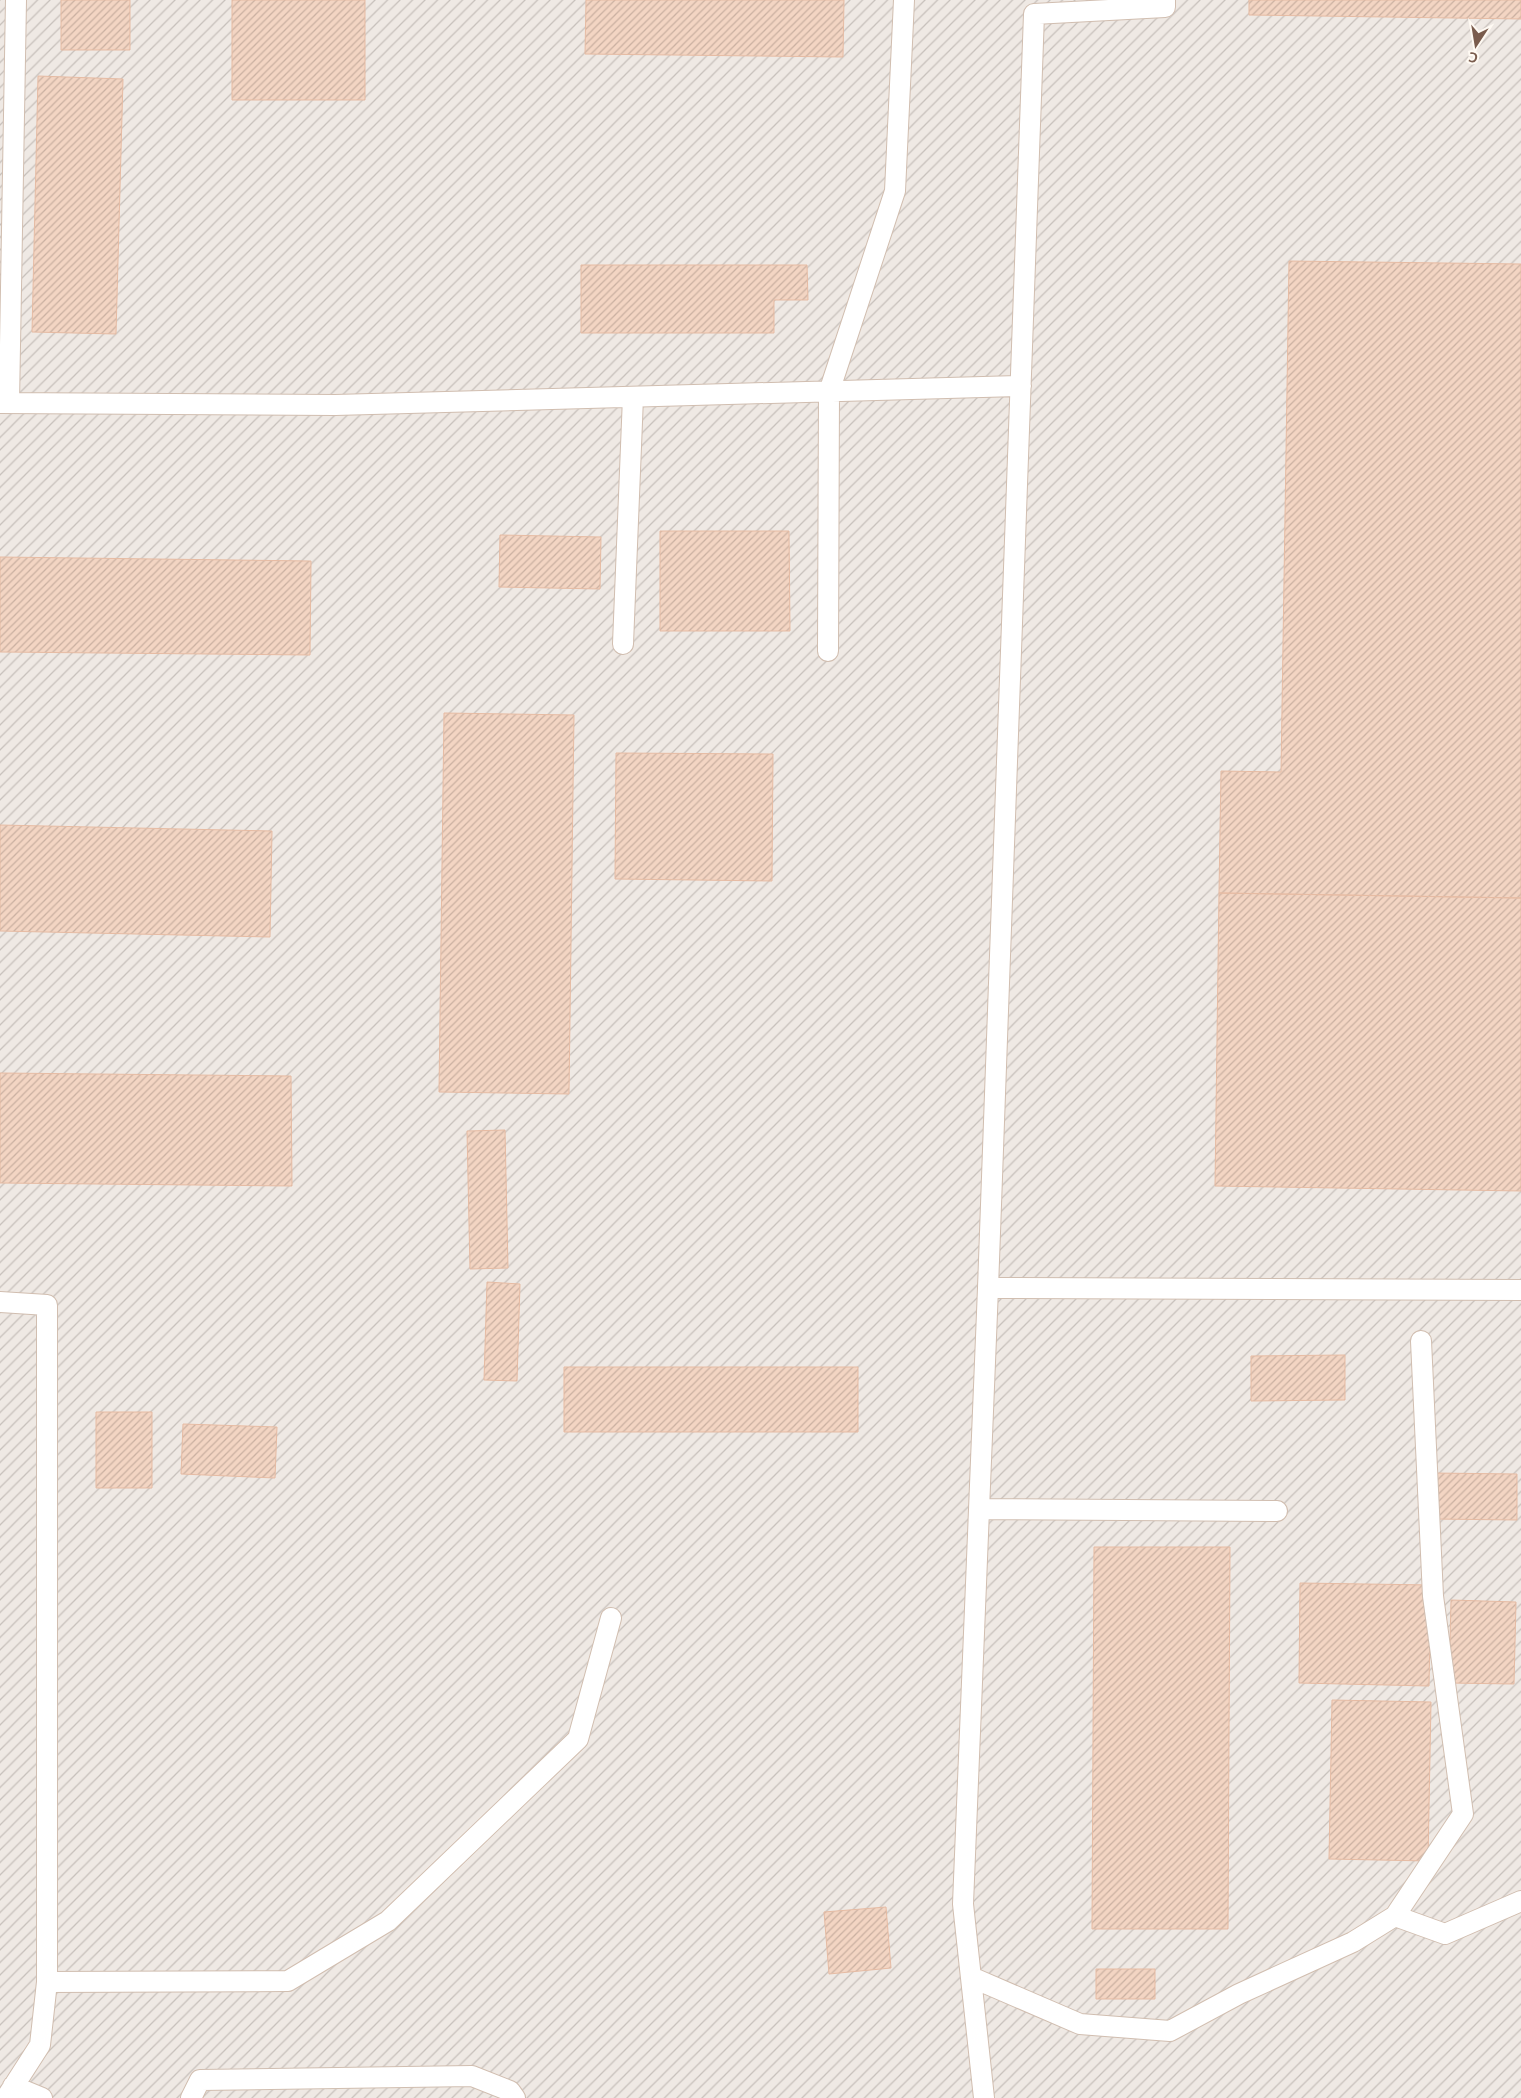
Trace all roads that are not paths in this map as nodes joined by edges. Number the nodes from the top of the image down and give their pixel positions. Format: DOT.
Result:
graph roads {
  1 [pos="16,0"];
  2 [pos="904,0"];
  3 [pos="1165,0"];
  4 [pos="1021,386"];
  5 [pos="829,392"];
  6 [pos="633,397"];
  7 [pos="4,403"];
  8 [pos="623,644"];
  9 [pos="828,651"];
  10 [pos="988,1288"];
  11 [pos="1521,1290"];
  12 [pos="0,1302"];
  13 [pos="1421,1341"];
  14 [pos="979,1509"];
  15 [pos="1277,1511"];
  16 [pos="611,1618"];
  17 [pos="1521,1901"];
  18 [pos="1395,1916"];
  19 [pos="971,1977"];
  20 [pos="47,1982"];
  21 [pos="9,2092"];
  22 [pos="42,2098"];
  23 [pos="191,2098"];
  24 [pos="515,2098"];
  25 [pos="984,2098"];
  1 -- 7 [label="lane"];
  2 -- 5 [label="lane"];
  3 -- 4 [label="lane"];
  4 -- 5 [label="lane"];
  4 -- 10 [label="lane"];
  5 -- 6 [label="lane"];
  5 -- 9 [label="lane"];
  6 -- 7 [label="lane"];
  6 -- 8 [label="lane"];
  10 -- 11 [label="lane"];
  10 -- 14 [label="lane"];
  12 -- 20 [label="lane"];
  13 -- 18 [label="lane"];
  14 -- 15 [label="lane"];
  14 -- 19 [label="lane"];
  16 -- 20 [label="lane"];
  17 -- 18 [label="lane"];
  18 -- 19 [label="lane"];
  19 -- 25 [label="lane"];
  20 -- 21 [label="lane"];
  21 -- 22 [label="lane"];
  23 -- 24 [label="lane"];
}
